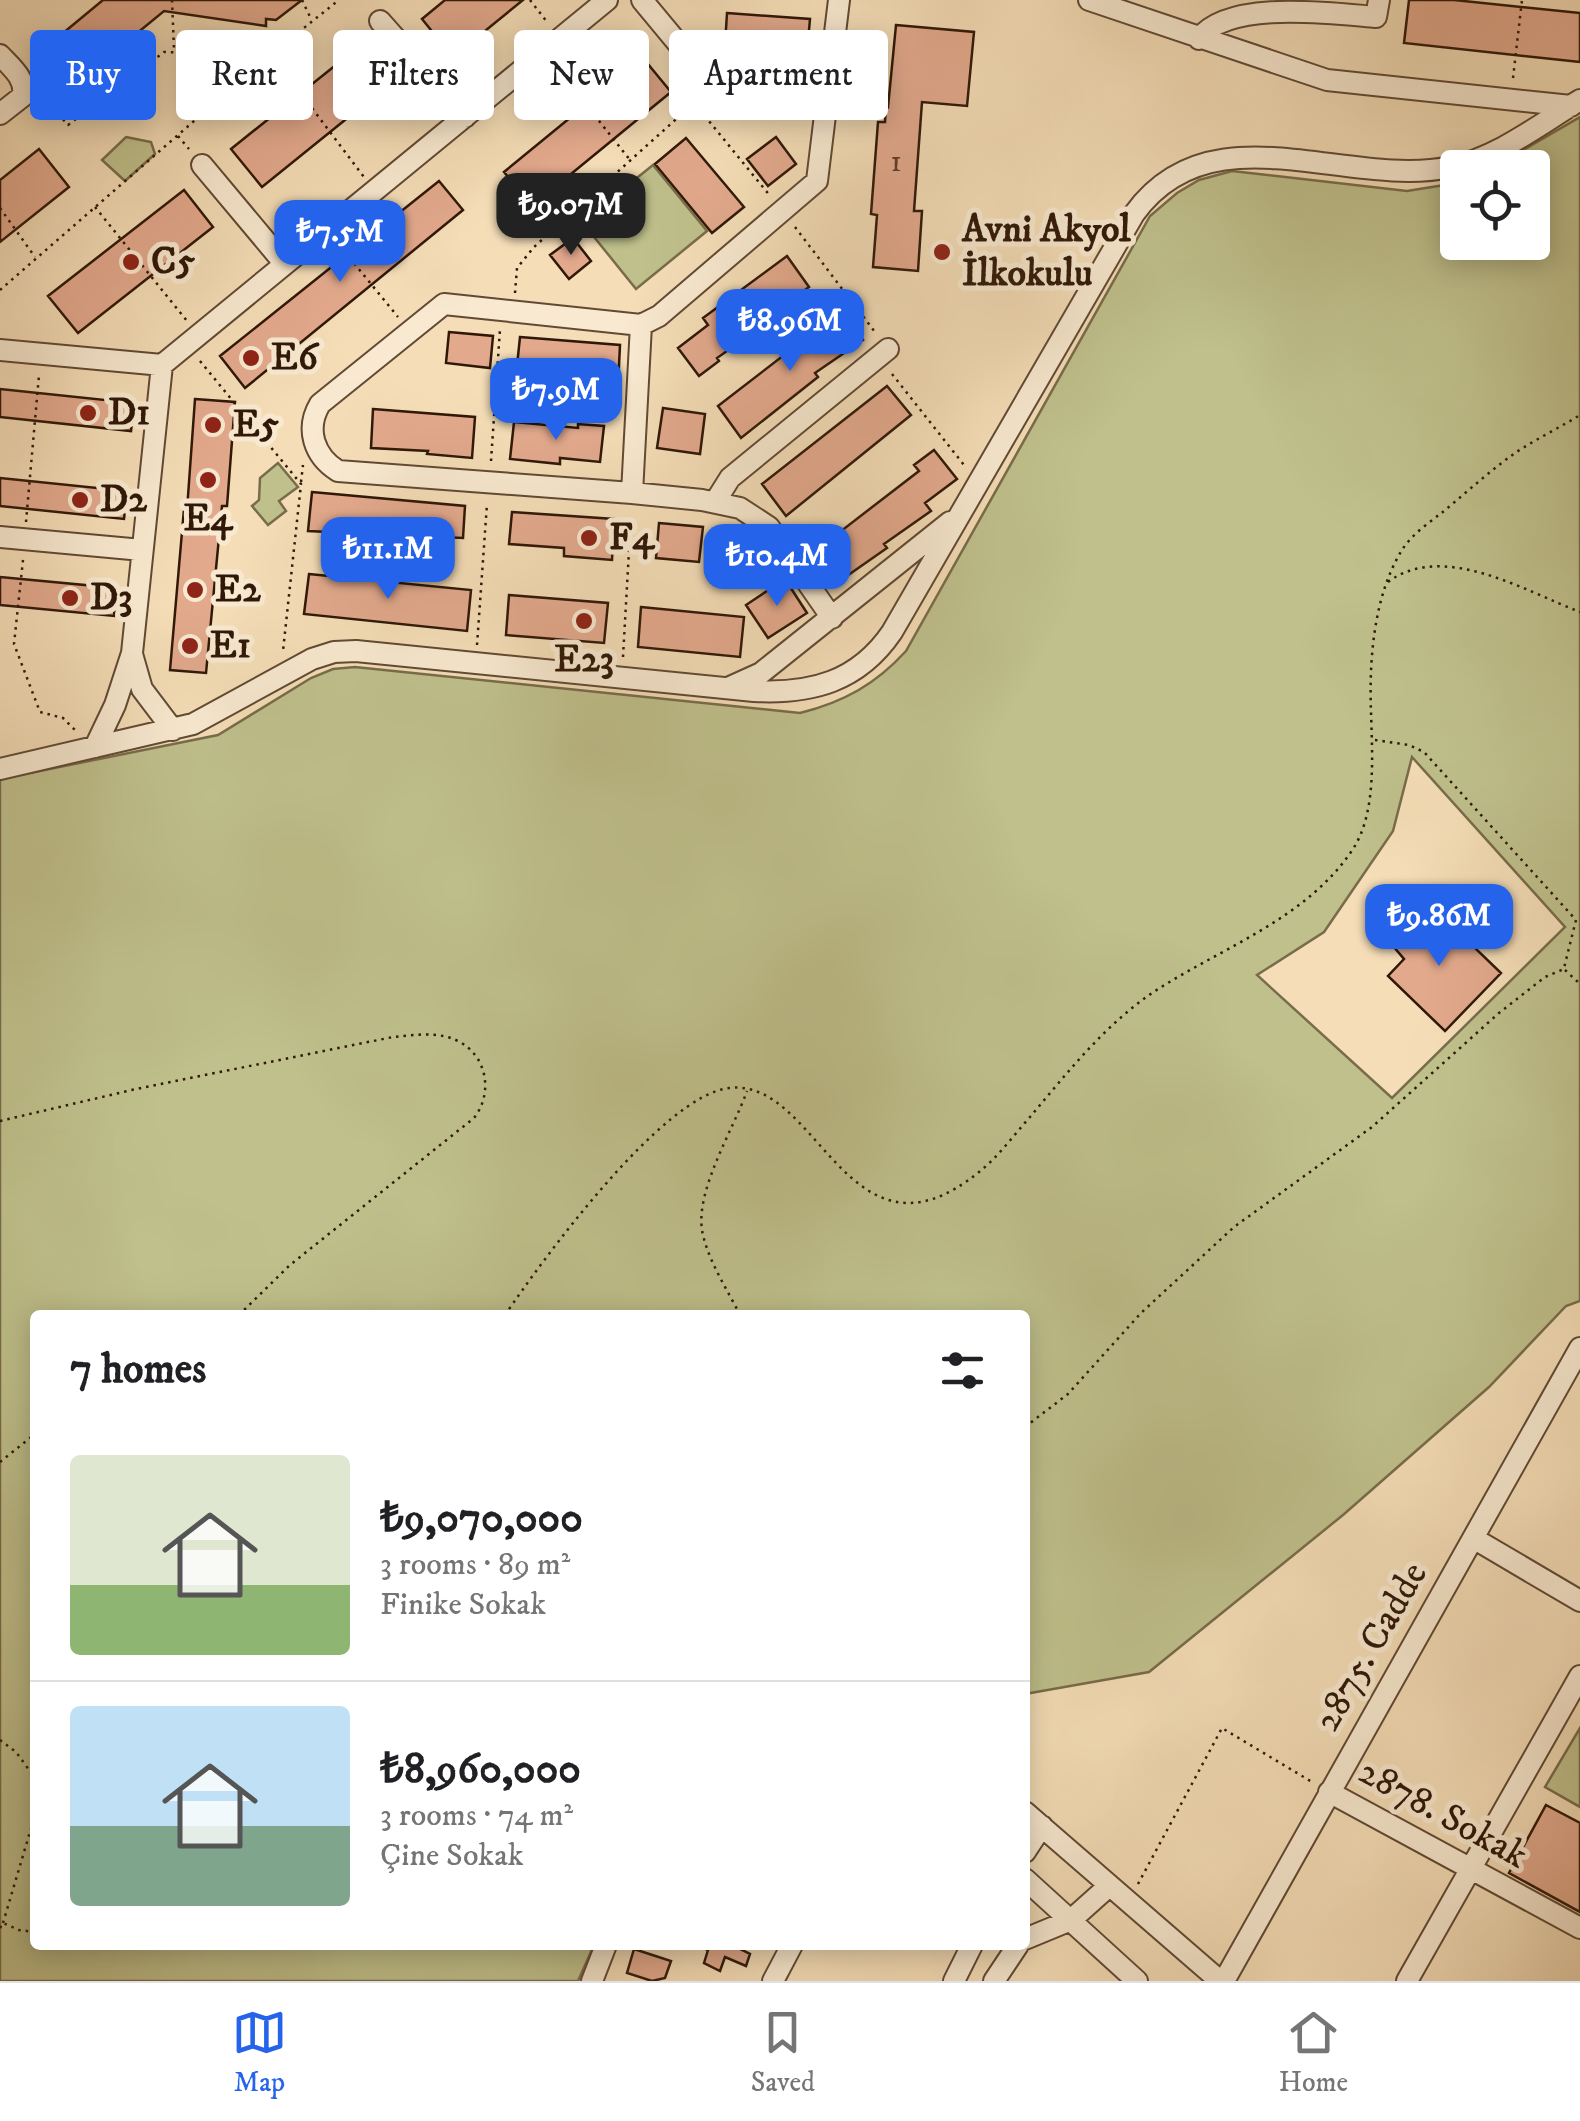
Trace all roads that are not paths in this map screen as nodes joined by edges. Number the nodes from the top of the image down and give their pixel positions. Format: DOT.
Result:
graph roads {
  1 [pos="607,0"];
  2 [pos="642,0"];
  3 [pos="839,0"];
  4 [pos="1089,0"];
  5 [pos="1379,0"];
  6 [pos="380,22"];
  7 [pos="387,30"];
  8 [pos="669,32"];
  9 [pos="1199,39"];
  10 [pos="0,55"];
  11 [pos="494,93"];
  12 [pos="1576,103"];
  13 [pos="0,114"];
  14 [pos="461,120"];
  15 [pos="202,165"];
  16 [pos="284,263"];
  17 [pos="641,325"];
  18 [pos="0,350"];
  19 [pos="883,353"];
  20 [pos="162,365"];
  21 [pos="632,494"];
  22 [pos="715,502"];
  23 [pos="962,510"];
  24 [pos="0,538"];
  25 [pos="142,550"];
  26 [pos="832,618"];
  27 [pos="132,653"];
  28 [pos="722,689"];
  29 [pos="173,730"];
  30 [pos="87,749"];
  31 [pos="0,769"];
  32 [pos="1580,1348"];
  33 [pos="1473,1538"];
  34 [pos="1580,1602"];
  35 [pos="1580,1676"];
  36 [pos="1329,1792"];
  37 [pos="1030,1816"];
  38 [pos="1042,1826"];
  39 [pos="1030,1844"];
  40 [pos="1470,1870"];
  41 [pos="1030,1883"];
  42 [pos="1109,1886"];
  43 [pos="1071,1920"];
  44 [pos="1580,1928"];
  45 [pos="1030,1937"];
  46 [pos="604,1950"];
  47 [pos="790,1950"];
  48 [pos="970,1950"];
  49 [pos="1015,1950"];
  50 [pos="592,1981"];
  51 [pos="774,1981"];
  52 [pos="954,1981"];
  53 [pos="994,1981"];
  54 [pos="1137,1981"];
  55 [pos="1222,1981"];
  56 [pos="1407,1981"];
  1 -- 11 [label="street"];
  2 -- 8 [label="street"];
  3 -- 17 [label="street"];
  4 -- 9 [label="street"];
  5 -- 9 [label="street"];
  6 -- 7 [label="street"];
  9 -- 12 [label="street"];
  10 -- 13 [label="street"];
  12 -- 23 [label="street"];
  14 -- 16 [label="street"];
  15 -- 16 [label="street"];
  16 -- 20 [label="street"];
  17 -- 21 [label="street"];
  17 -- 21 [label="street"];
  18 -- 20 [label="street"];
  19 -- 22 [label="street"];
  20 -- 25 [label="street"];
  21 -- 22 [label="street"];
  22 -- 26 [label="street"];
  23 -- 26 [label="street"];
  23 -- 28 [label="street"];
  24 -- 25 [label="street"];
  25 -- 27 [label="street"];
  26 -- 28 [label="street"];
  27 -- 29 [label="street"];
  27 -- 30 [label="street"];
  28 -- 29 [label="street"];
  29 -- 30 [label="street"];
  30 -- 31 [label="street"];
  32 -- 33 [label="street, 2875. Cadde"];
  33 -- 34 [label="street"];
  33 -- 36 [label="street, 2875. Cadde"];
  35 -- 40 [label="street"];
  36 -- 40 [label="street, 2878. Sokak"];
  36 -- 55 [label="street, 2875. Cadde"];
  37 -- 38 [label="street"];
  38 -- 39 [label="street"];
  38 -- 42 [label="street"];
  40 -- 44 [label="street, 2878. Sokak"];
  40 -- 56 [label="street"];
  41 -- 43 [label="street"];
  42 -- 43 [label="street"];
  42 -- 55 [label="street"];
  43 -- 45 [label="street"];
  43 -- 54 [label="street"];
  46 -- 50 [label="street"];
  47 -- 51 [label="street"];
  48 -- 52 [label="street"];
  49 -- 53 [label="street"];
}
